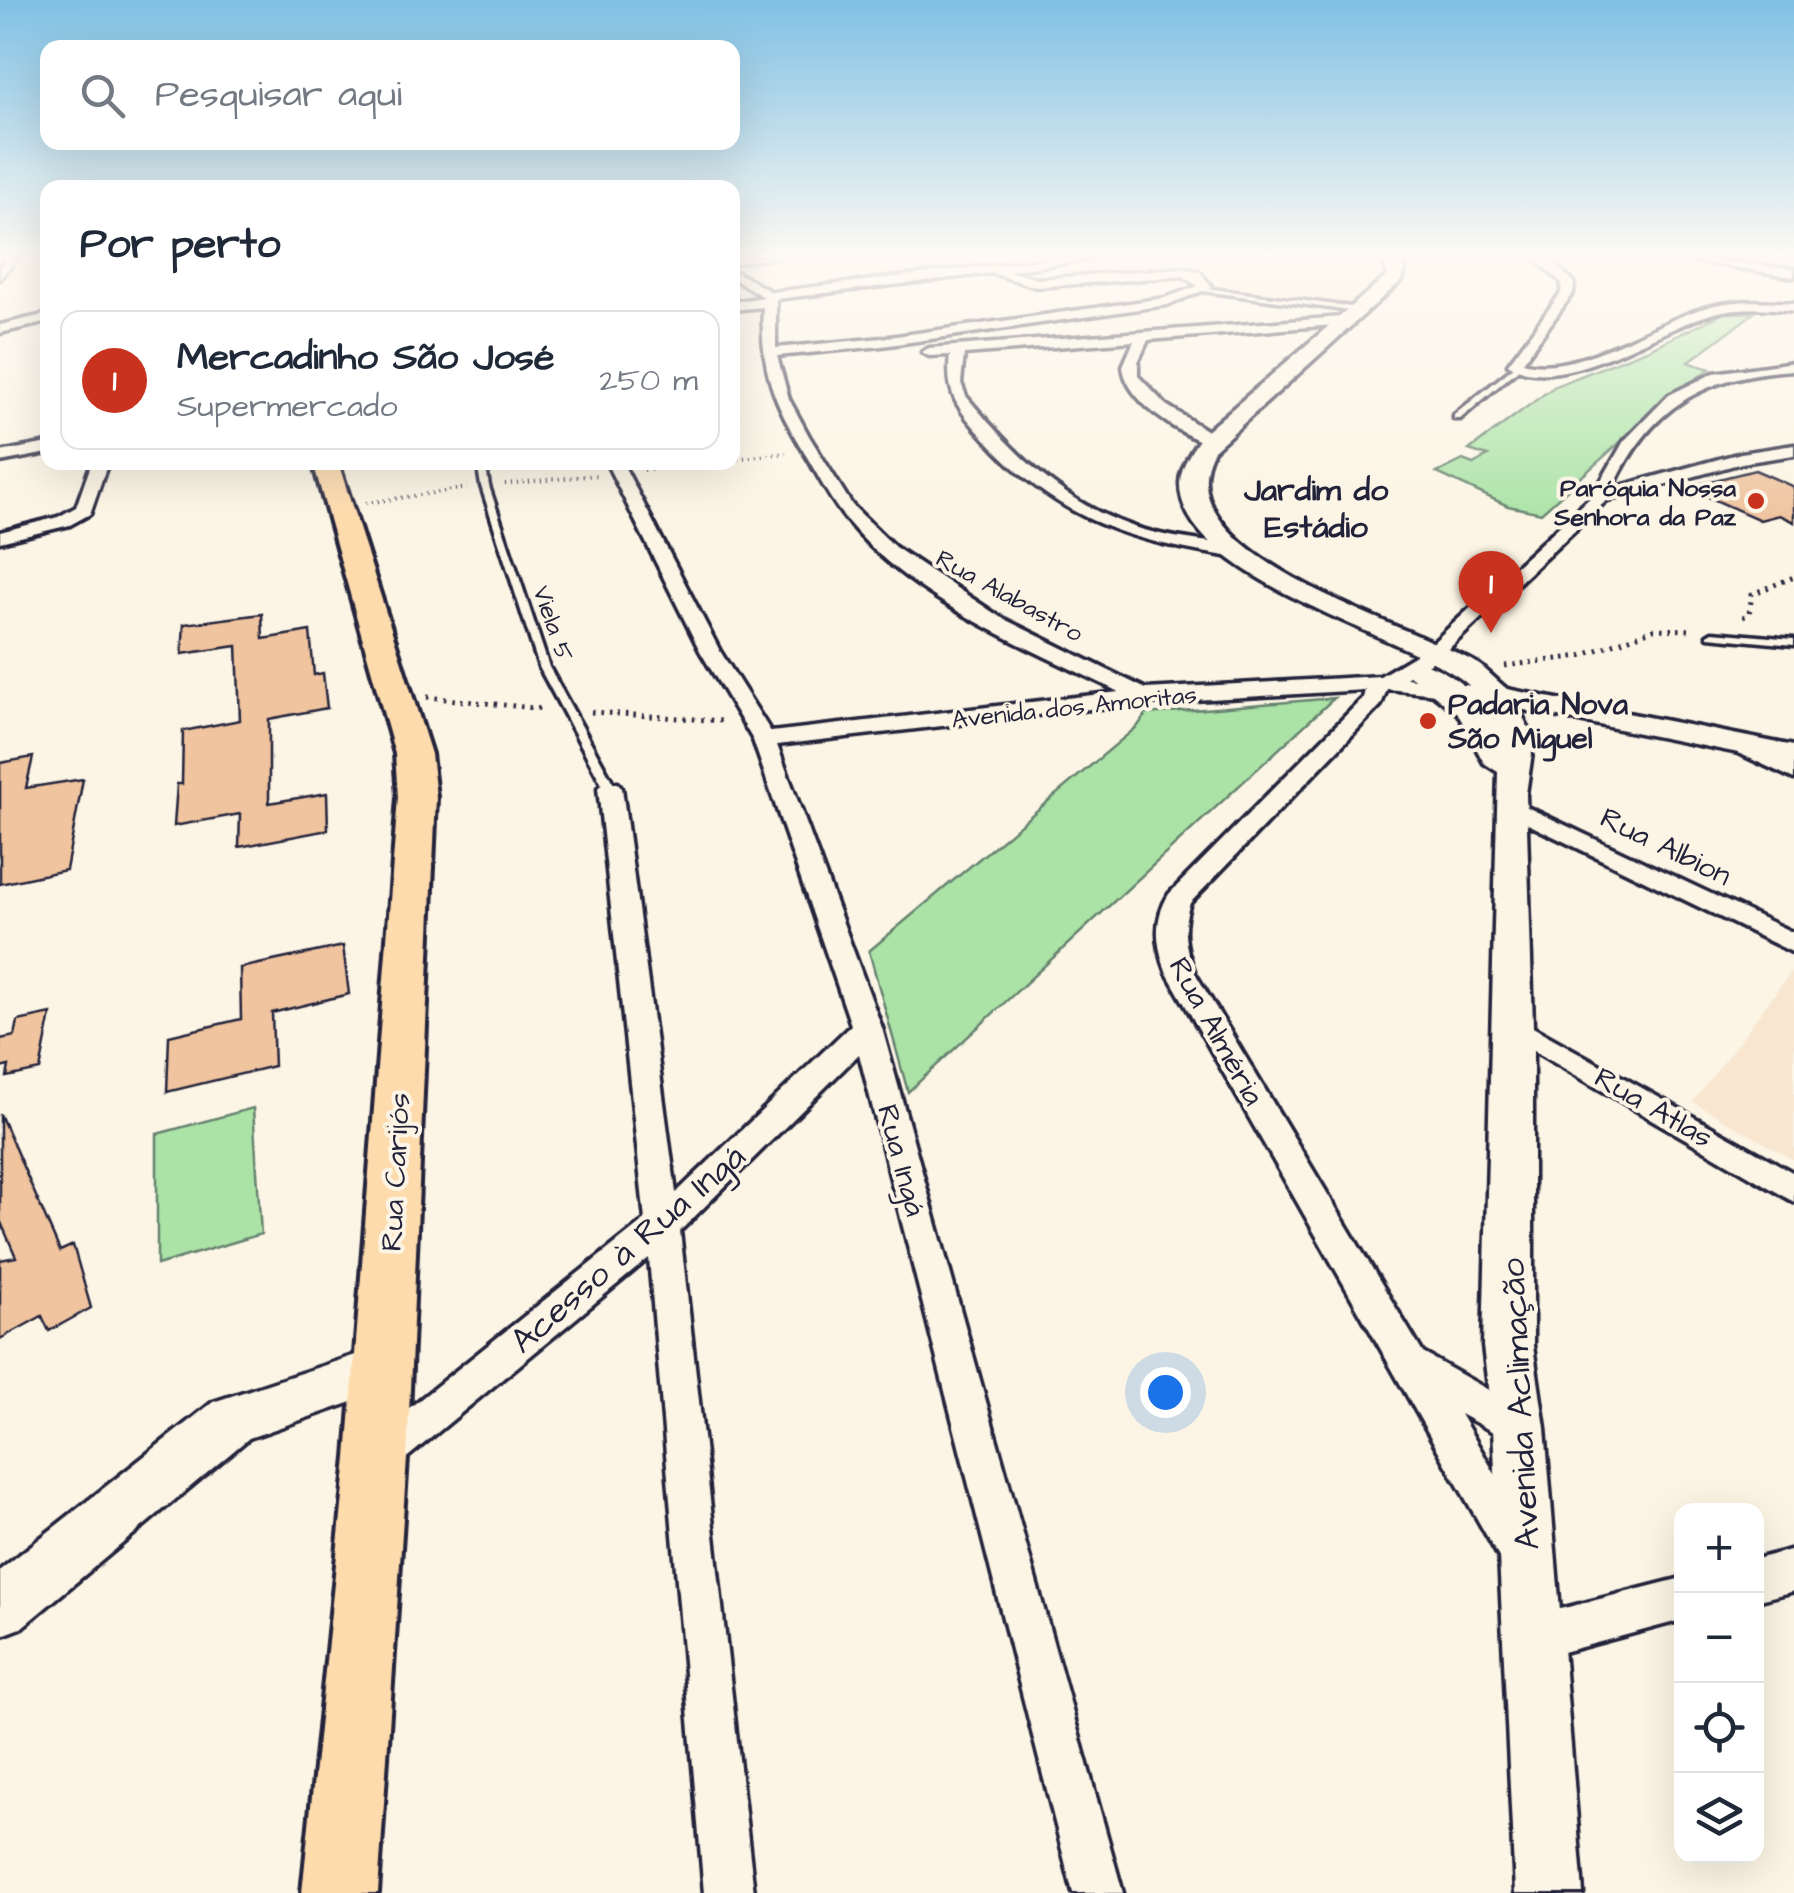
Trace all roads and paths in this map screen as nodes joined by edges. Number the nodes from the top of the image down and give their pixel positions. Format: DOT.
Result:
graph roads {
  1 [pos="768,345"];
  2 [pos="858,345"];
  3 [pos="1019,345"];
  4 [pos="1139,345"];
  5 [pos="1316,345"];
  6 [pos="1531,345"];
  7 [pos="1624,345"];
  8 [pos="957,350"];
  9 [pos="768,358"];
  10 [pos="1516,366"];
  11 [pos="1794,366"];
  12 [pos="1456,417"];
  13 [pos="1210,440"];
  14 [pos="40,450"];
  15 [pos="810,450"];
  16 [pos="1794,450"];
  17 [pos="0,457"];
  18 [pos="740,458"];
  19 [pos="97,470"];
  20 [pos="483,470"];
  21 [pos="600,470"];
  22 [pos="616,470"];
  23 [pos="332,485"];
  24 [pos="484,486"];
  25 [pos="1600,497"];
  26 [pos="0,536"];
  27 [pos="1238,552"];
  28 [pos="1794,577"];
  29 [pos="1712,634"];
  30 [pos="1794,642"];
  31 [pos="1421,658"];
  32 [pos="1461,681"];
  33 [pos="1382,682"];
  34 [pos="1143,696"];
  35 [pos="1497,696"];
  36 [pos="764,740"];
  37 [pos="1740,745"];
  38 [pos="1794,755"];
  39 [pos="1794,772"];
  40 [pos="610,788"];
  41 [pos="1510,800"];
  42 [pos="1794,944"];
  43 [pos="1514,1026"];
  44 [pos="867,1028"];
  45 [pos="1794,1188"];
  46 [pos="663,1226"];
  47 [pos="1408,1363"];
  48 [pos="383,1369"];
  49 [pos="1518,1428"];
  50 [pos="377,1458"];
  51 [pos="1528,1565"];
  52 [pos="1794,1570"];
  53 [pos="1764,1578"];
  54 [pos="1674,1602"];
  55 [pos="0,1607"];
  56 [pos="1533,1638"];
  57 [pos="340,1893"];
  58 [pos="729,1893"];
  59 [pos="1098,1893"];
  60 [pos="1549,1893"];
  1 -- 9 [label="street, Rua Alabastro"];
  2 -- 9 [label="street"];
  3 -- 8 [label="street"];
  4 -- 13 [label="street"];
  5 -- 13 [label="street"];
  6 -- 10 [label="street"];
  7 -- 10 [label="street"];
  8 -- 9 [label="street"];
  8 -- 27 [label="street"];
  9 -- 15 [label="street, Rua Alabastro"];
  10 -- 12 [label="lane"];
  11 -- 25 [label="street"];
  13 -- 27 [label="street"];
  14 -- 17 [label="street"];
  15 -- 18 [label="path"];
  15 -- 34 [label="street, Rua Alabastro"];
  16 -- 25 [label="street"];
  19 -- 26 [label="street"];
  20 -- 24 [label="lane, Viela 5"];
  21 -- 24 [label="path"];
  22 -- 36 [label="street, Rua Ingá"];
  23 -- 24 [label="path"];
  23 -- 48 [label="main road, Rua Carijós"];
  24 -- 40 [label="lane, Viela 5"];
  25 -- 31 [label="street"];
  27 -- 31 [label="street"];
  28 -- 29 [label="path"];
  29 -- 30 [label="lane"];
  29 -- 32 [label="path"];
  31 -- 32 [label="street"];
  31 -- 33 [label="street"];
  32 -- 33 [label="street, Avenida dos Amoritas"];
  32 -- 35 [label="street"];
  32 -- 41 [label="street, Avenida Aclimação"];
  33 -- 34 [label="street, Avenida dos Amoritas"];
  33 -- 47 [label="street, Rua Alméria"];
  34 -- 36 [label="street, Avenida dos Amoritas"];
  35 -- 37 [label="street"];
  35 -- 41 [label="street, Avenida Aclimação"];
  36 -- 44 [label="street, Rua Ingá"];
  37 -- 38 [label="street"];
  37 -- 39 [label="street"];
  40 -- 46 [label="street"];
  41 -- 42 [label="street, Rua Albion"];
  41 -- 43 [label="street, Avenida Aclimação"];
  43 -- 45 [label="street, Rua Atlas"];
  43 -- 49 [label="street, Avenida Aclimação"];
  44 -- 46 [label="street, Acesso à Rua Ingá"];
  44 -- 59 [label="street, Rua Ingá"];
  46 -- 50 [label="street, Acesso à Rua Ingá"];
  46 -- 58 [label="street"];
  47 -- 49 [label="street, Rua Alméria"];
  47 -- 51 [label="street, Rua Alméria"];
  48 -- 50 [label="main road, Rua Carijós"];
  48 -- 55 [label="street"];
  49 -- 51 [label="street, Avenida Aclimação"];
  50 -- 57 [label="main road, Rua Carijós"];
  51 -- 56 [label="street, Avenida Aclimação"];
  52 -- 53 [label="street"];
  54 -- 56 [label="street"];
  56 -- 60 [label="street, Avenida Aclimação"];
}
